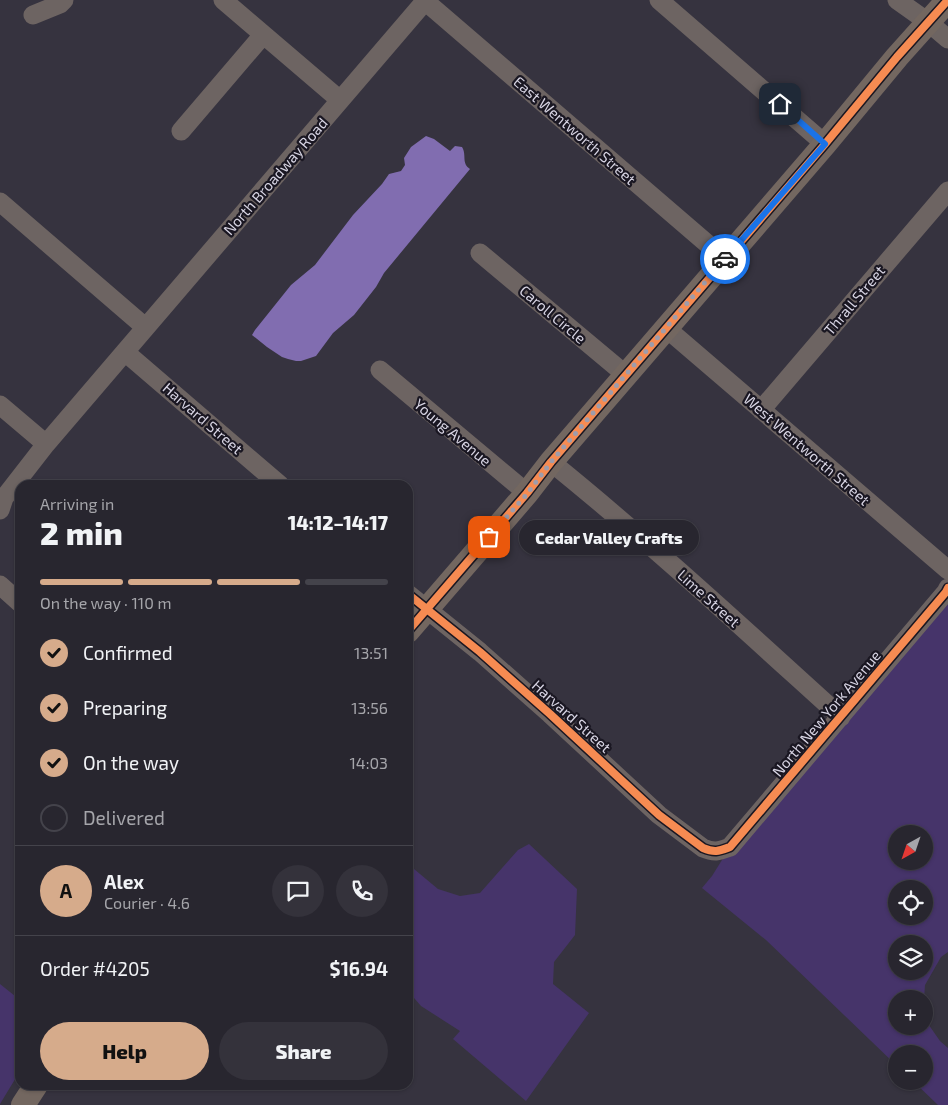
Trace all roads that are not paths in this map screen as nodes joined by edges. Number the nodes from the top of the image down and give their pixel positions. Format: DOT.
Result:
graph roads {
  1 [pos="64,0"];
  2 [pos="223,0"];
  3 [pos="659,0"];
  4 [pos="897,0"];
  5 [pos="948,0"];
  6 [pos="426,1"];
  7 [pos="33,15"];
  8 [pos="928,22"];
  9 [pos="263,35"];
  10 [pos="948,39"];
  11 [pos="340,100"];
  12 [pos="181,131"];
  13 [pos="825,144"];
  14 [pos="948,191"];
  15 [pos="0,202"];
  16 [pos="480,253"];
  17 [pos="725,259"];
  18 [pos="145,327"];
  19 [pos="666,328"];
  20 [pos="126,352"];
  21 [pos="380,370"];
  22 [pos="626,375"];
  23 [pos="0,405"];
  24 [pos="761,410"];
  25 [pos="46,444"];
  26 [pos="551,462"];
  27 [pos="18,480"];
  28 [pos="274,480"];
  29 [pos="15,484"];
  30 [pos="527,494"];
  31 [pos="0,510"];
  32 [pos="948,570"];
  33 [pos="0,585"];
  34 [pos="948,588"];
  35 [pos="15,598"];
  36 [pos="413,598"];
  37 [pos="426,609"];
  38 [pos="413,625"];
  39 [pos="841,717"];
  40 [pos="721,851"];
  41 [pos="33,1090"];
  42 [pos="23,1105"];
  1 -- 7 [label="street"];
  2 -- 9 [label="street"];
  3 -- 13 [label="street"];
  4 -- 8 [label="street"];
  5 -- 8 [label="main road"];
  6 -- 11 [label="street, North Broadway Road"];
  6 -- 17 [label="street, East Wentworth Street"];
  8 -- 10 [label="street"];
  8 -- 13 [label="main road"];
  9 -- 11 [label="street"];
  9 -- 12 [label="street"];
  11 -- 18 [label="street, North Broadway Road"];
  13 -- 17 [label="main road"];
  14 -- 24 [label="street, Thrall Street"];
  15 -- 18 [label="street"];
  16 -- 22 [label="street, Caroll Circle"];
  17 -- 19 [label="main road"];
  18 -- 20 [label="street, North Broadway Road"];
  19 -- 22 [label="main road"];
  19 -- 24 [label="street, West Wentworth Street"];
  20 -- 25 [label="street, North Broadway Road"];
  20 -- 28 [label="street, Harvard Street"];
  21 -- 30 [label="street, Young Avenue"];
  22 -- 26 [label="main road"];
  23 -- 25 [label="street"];
  24 -- 32 [label="street, West Wentworth Street"];
  25 -- 27 [label="street"];
  26 -- 30 [label="main road"];
  26 -- 39 [label="street, Lime Street"];
  29 -- 31 [label="street"];
  30 -- 37 [label="main road"];
  33 -- 35 [label="street"];
  34 -- 39 [label="street, North New York Avenue"];
  36 -- 37 [label="street, Harvard Street"];
  37 -- 38 [label="main road"];
  37 -- 40 [label="street, Harvard Street"];
  39 -- 40 [label="street, North New York Avenue"];
  41 -- 42 [label="main road"];
}
